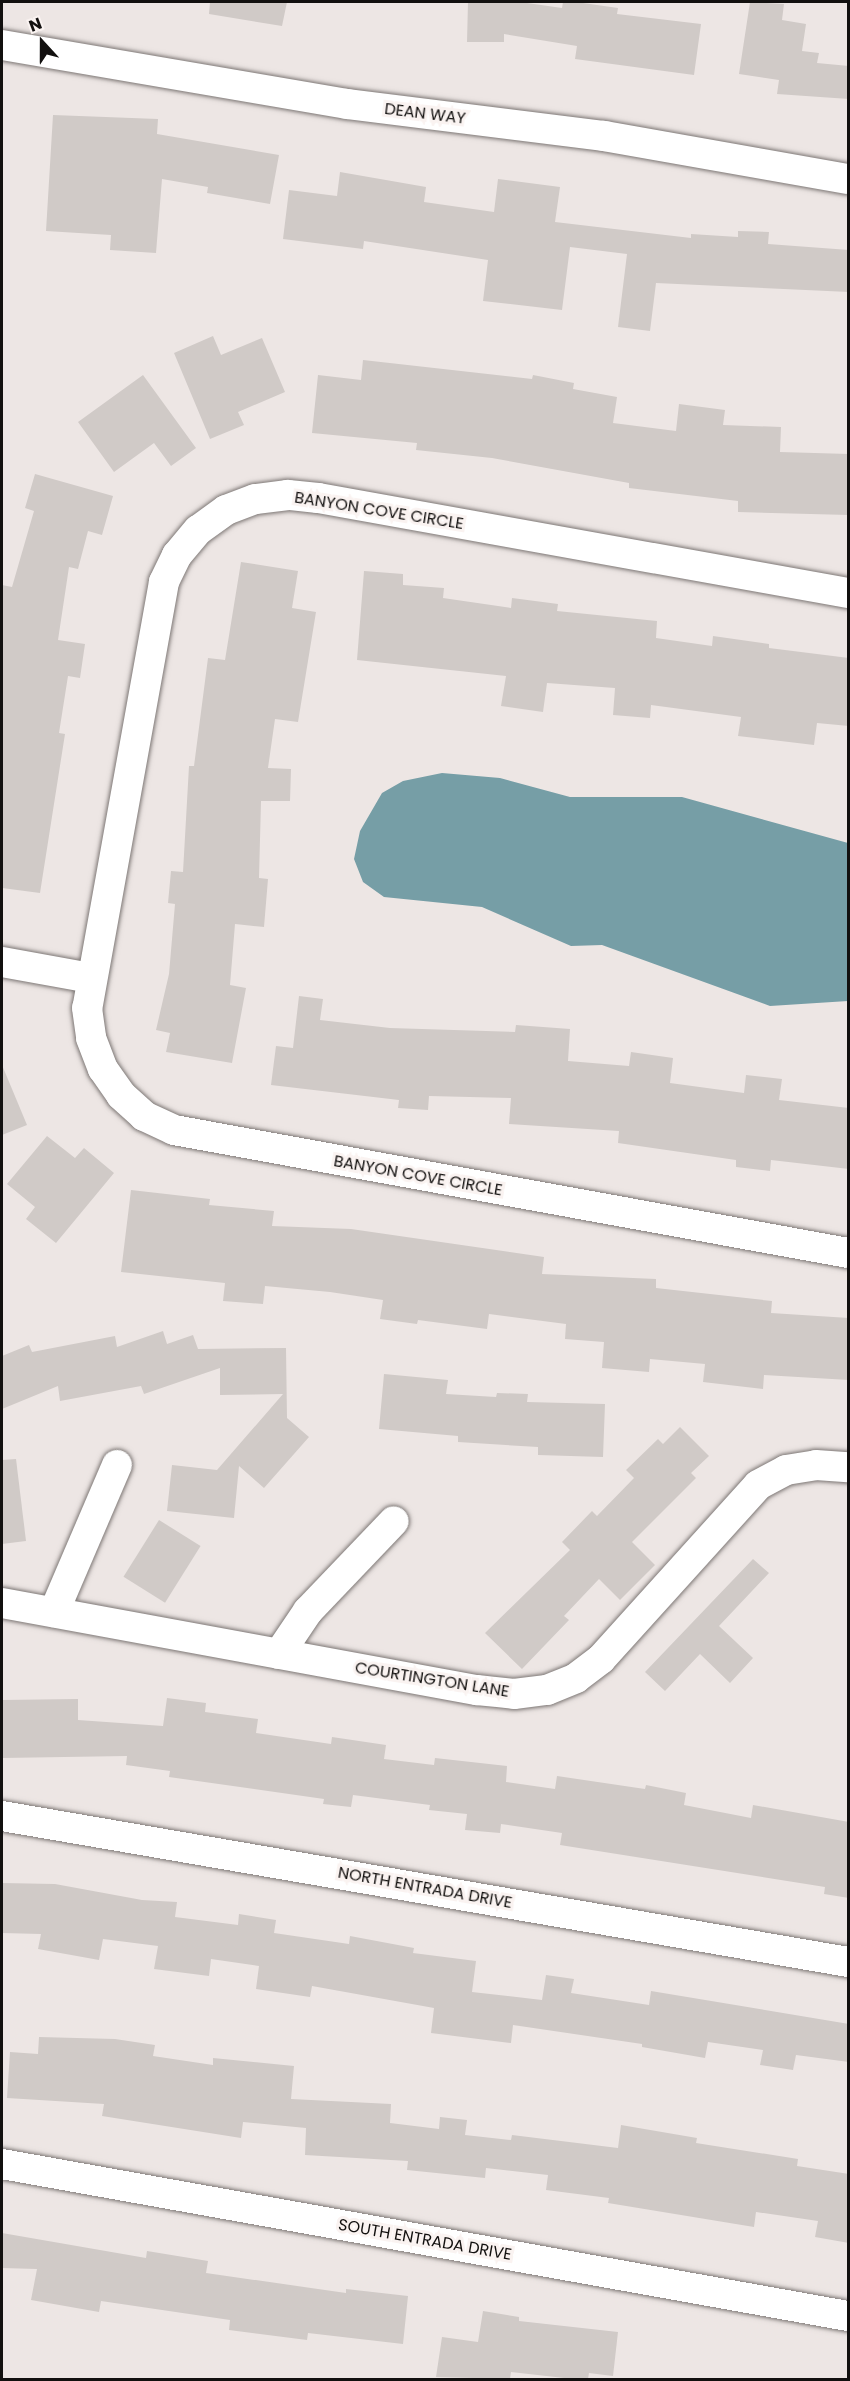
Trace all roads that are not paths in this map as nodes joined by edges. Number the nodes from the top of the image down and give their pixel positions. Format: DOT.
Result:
graph roads {
  1 [pos="2,45"];
  2 [pos="849,179"];
  3 [pos="849,593"];
  4 [pos="2,962"];
  5 [pos="90,978"];
  6 [pos="849,1253"];
  7 [pos="117,1465"];
  8 [pos="849,1467"];
  9 [pos="394,1521"];
  10 [pos="2,1603"];
  11 [pos="54,1612"];
  12 [pos="279,1654"];
  13 [pos="2,1816"];
  14 [pos="849,1962"];
  15 [pos="2,2164"];
  16 [pos="849,2316"];
  1 -- 2 [label="street, DEAN WAY"];
  3 -- 5 [label="street, BANYON COVE CIRCLE"];
  4 -- 5 [label="street"];
  5 -- 6 [label="street, BANYON COVE CIRCLE"];
  7 -- 11 [label="street"];
  8 -- 12 [label="street, COURTINGTON LANE"];
  9 -- 12 [label="street"];
  10 -- 11 [label="street, COURTINGTON LANE"];
  11 -- 12 [label="street, COURTINGTON LANE"];
  13 -- 14 [label="street, NORTH ENTRADA DRIVE"];
  15 -- 16 [label="street, SOUTH ENTRADA DRIVE"];
}
